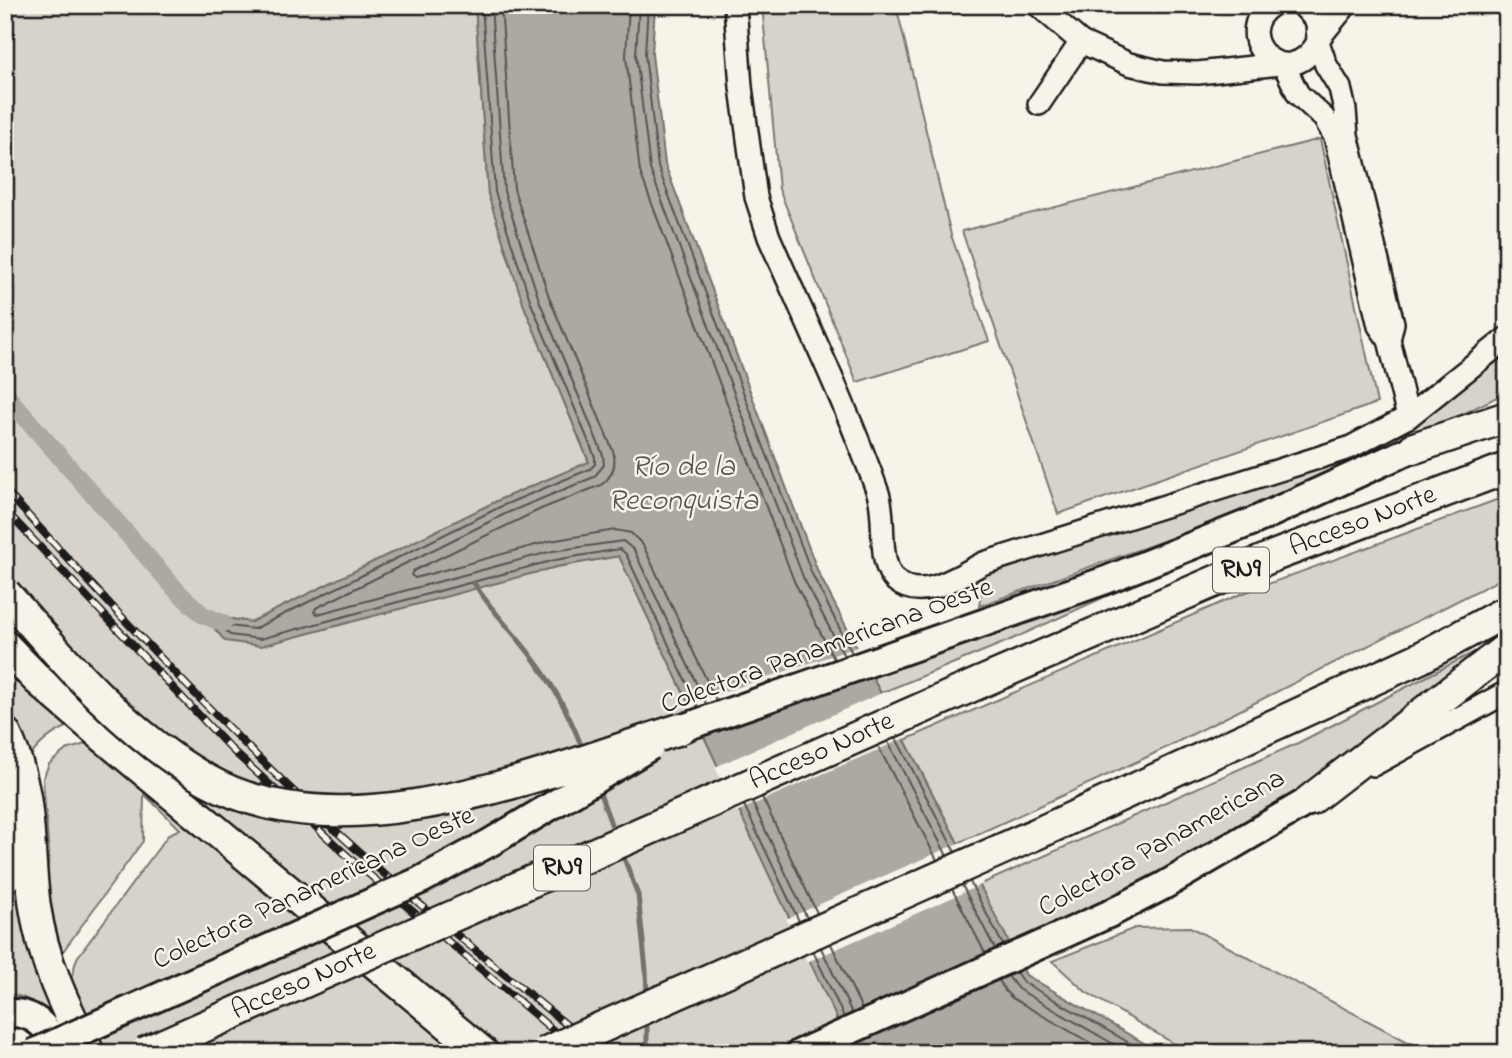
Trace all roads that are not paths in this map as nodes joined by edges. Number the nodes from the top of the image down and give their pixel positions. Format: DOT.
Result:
graph roads {
  1 [pos="735,5"];
  2 [pos="1038,5"];
  3 [pos="1272,5"];
  4 [pos="1346,5"];
  5 [pos="1304,6"];
  6 [pos="1255,40"];
  7 [pos="1318,40"];
  8 [pos="1081,42"];
  9 [pos="1282,65"];
  10 [pos="1228,71"];
  11 [pos="1039,104"];
  12 [pos="1345,110"];
  13 [pos="1324,118"];
  14 [pos="1507,338"];
  15 [pos="1389,340"];
  16 [pos="1507,403"];
  17 [pos="1408,417"];
  18 [pos="1507,417"];
  19 [pos="1413,448"];
  20 [pos="1507,468"];
  21 [pos="5,593"];
  22 [pos="1507,611"];
  23 [pos="5,646"];
  24 [pos="1507,648"];
  25 [pos="1507,691"];
  26 [pos="680,729"];
  27 [pos="5,733"];
  28 [pos="1310,800"];
  29 [pos="5,807"];
  30 [pos="5,877"];
  31 [pos="5,1013"];
  32 [pos="33,1053"];
  33 [pos="61,1053"];
  34 [pos="89,1053"];
  35 [pos="144,1053"];
  36 [pos="483,1053"];
  37 [pos="544,1053"];
  38 [pos="800,1053"];
  1 -- 17 [label="street"];
  2 -- 8 [label="street"];
  3 -- 6 [label="street"];
  4 -- 5 [label="street"];
  4 -- 7 [label="street"];
  5 -- 7 [label="street"];
  6 -- 9 [label="street"];
  6 -- 10 [label="street"];
  7 -- 9 [label="street"];
  7 -- 12 [label="street"];
  8 -- 10 [label="street"];
  8 -- 11 [label="street"];
  9 -- 10 [label="street"];
  9 -- 13 [label="street"];
  12 -- 13 [label="street"];
  12 -- 15 [label="street"];
  13 -- 15 [label="street"];
  14 -- 17 [label="street"];
  15 -- 17 [label="street"];
  16 -- 19 [label="street, Colectora Panamericana Oeste"];
  18 -- 19 [label="highway"];
  19 -- 26 [label="main road, Colectora Panamericana Oeste"];
  20 -- 35 [label="highway, Acceso Norte / RN9, bridge"];
  21 -- 26 [label="highway, bridge"];
  22 -- 37 [label="highway, bridge"];
  23 -- 36 [label="highway"];
  24 -- 28 [label="highway"];
  25 -- 28 [label="street, Colectora Panamericana"];
  26 -- 32 [label="main road, Colectora Panamericana Oeste, bridge"];
  27 -- 34 [label="highway"];
  28 -- 38 [label="main road, Colectora Panamericana"];
  29 -- 30 [label="highway"];
  31 -- 33 [label="main road"];
}
